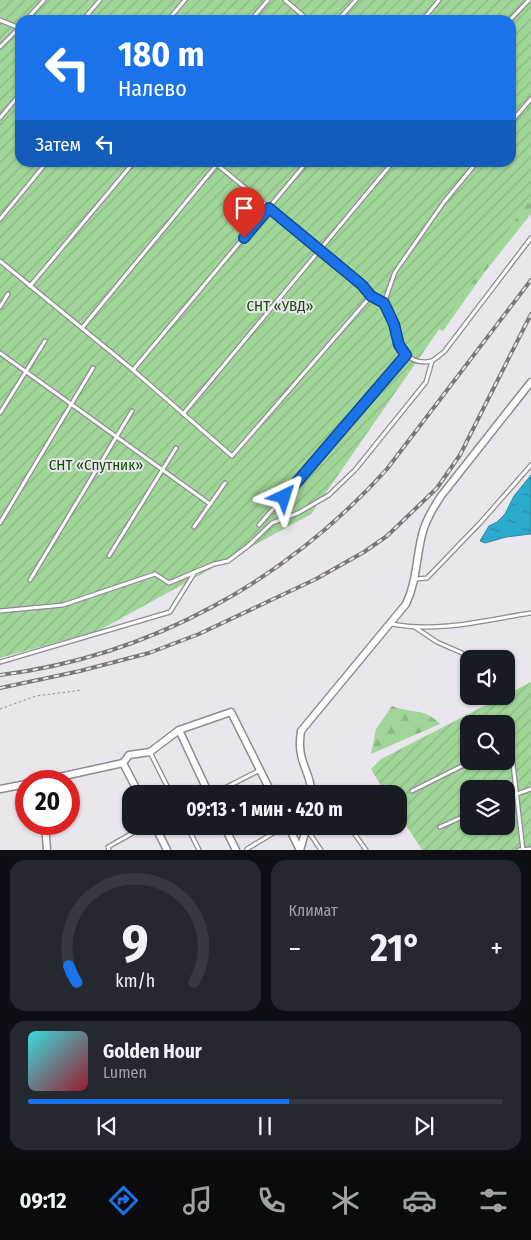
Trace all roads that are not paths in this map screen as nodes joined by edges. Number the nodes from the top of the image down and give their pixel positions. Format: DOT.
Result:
graph roads {
  1 [pos="44,0"];
  2 [pos="100,0"];
  3 [pos="185,0"];
  4 [pos="268,0"];
  5 [pos="285,0"];
  6 [pos="356,0"];
  7 [pos="438,0"];
  8 [pos="529,0"];
  9 [pos="30,15"];
  10 [pos="86,15"];
  11 [pos="172,15"];
  12 [pos="256,15"];
  13 [pos="302,15"];
  14 [pos="342,15"];
  15 [pos="427,15"];
  16 [pos="515,15"];
  17 [pos="0,20"];
  18 [pos="15,26"];
  19 [pos="15,33"];
  20 [pos="0,47"];
  21 [pos="531,99"];
  22 [pos="15,100"];
  23 [pos="516,116"];
  24 [pos="0,118"];
  25 [pos="43,167"];
  26 [pos="130,167"];
  27 [pos="213,167"];
  28 [pos="221,167"];
  29 [pos="303,167"];
  30 [pos="389,167"];
  31 [pos="473,167"];
  32 [pos="269,208"];
  33 [pos="0,218"];
  34 [pos="531,238"];
  35 [pos="321,251"];
  36 [pos="0,261"];
  37 [pos="30,286"];
  38 [pos="8,294"];
  39 [pos="371,296"];
  40 [pos="384,303"];
  41 [pos="0,307"];
  42 [pos="82,328"];
  43 [pos="46,341"];
  44 [pos="0,353"];
  45 [pos="406,355"];
  46 [pos="432,361"];
  47 [pos="93,368"];
  48 [pos="133,370"];
  49 [pos="25,371"];
  50 [pos="531,382"];
  51 [pos="70,404"];
  52 [pos="132,411"];
  53 [pos="0,413"];
  54 [pos="182,414"];
  55 [pos="116,437"];
  56 [pos="176,448"];
  57 [pos="531,465"];
  58 [pos="162,470"];
  59 [pos="225,483"];
  60 [pos="210,504"];
  61 [pos="0,523"];
  62 [pos="259,525"];
  63 [pos="194,527"];
  64 [pos="109,556"];
  65 [pos="196,571"];
  66 [pos="416,578"];
  67 [pos="30,580"];
  68 [pos="0,611"];
  69 [pos="531,613"];
  70 [pos="392,624"];
  71 [pos="416,627"];
  72 [pos="460,652"];
  73 [pos="0,662"];
  74 [pos="179,730"];
  75 [pos="150,752"];
  76 [pos="123,764"];
  77 [pos="460,767"];
  78 [pos="260,770"];
  79 [pos="80,773"];
  80 [pos="134,785"];
  81 [pos="166,785"];
  82 [pos="205,785"];
  83 [pos="231,785"];
  84 [pos="268,785"];
  85 [pos="309,785"];
  86 [pos="15,786"];
  87 [pos="0,789"];
  88 [pos="531,789"];
  89 [pos="412,791"];
  90 [pos="515,794"];
  91 [pos="460,818"];
  92 [pos="440,827"];
  93 [pos="45,835"];
  94 [pos="129,835"];
  95 [pos="160,835"];
  96 [pos="192,835"];
  97 [pos="228,835"];
  98 [pos="271,835"];
  99 [pos="292,835"];
  100 [pos="304,835"];
  101 [pos="311,835"];
  102 [pos="355,835"];
  103 [pos="531,848"];
  104 [pos="247,849"];
  105 [pos="522,849"];
  106 [pos="47,850"];
  107 [pos="110,850"];
  108 [pos="167,850"];
  109 [pos="199,850"];
  110 [pos="236,850"];
  111 [pos="300,850"];
  112 [pos="321,850"];
  113 [pos="366,850"];
  1 -- 9 [label="lane"];
  2 -- 10 [label="lane"];
  3 -- 11 [label="lane"];
  4 -- 12 [label="lane"];
  5 -- 13 [label="lane"];
  6 -- 14 [label="lane"];
  7 -- 15 [label="lane"];
  8 -- 16 [label="lane"];
  17 -- 18 [label="lane"];
  19 -- 20 [label="lane"];
  21 -- 23 [label="lane"];
  22 -- 24 [label="lane"];
  25 -- 33 [label="lane"];
  26 -- 37 [label="lane"];
  27 -- 42 [label="lane"];
  28 -- 32 [label="lane"];
  29 -- 32 [label="lane"];
  30 -- 35 [label="lane"];
  31 -- 40 [label="lane"];
  32 -- 35 [label="lane"];
  32 -- 48 [label="lane"];
  34 -- 46 [label="lane"];
  35 -- 39 [label="lane"];
  35 -- 54 [label="lane"];
  36 -- 37 [label="lane"];
  37 -- 42 [label="lane"];
  38 -- 41 [label="lane"];
  39 -- 40 [label="lane"];
  39 -- 54 [label="lane"];
  40 -- 45 [label="lane"];
  42 -- 48 [label="lane"];
  43 -- 49 [label="lane"];
  44 -- 49 [label="lane"];
  45 -- 46 [label="lane"];
  45 -- 62 [label="lane"];
  46 -- 65 [label="lane"];
  47 -- 51 [label="lane"];
  48 -- 54 [label="lane"];
  49 -- 51 [label="lane"];
  49 -- 53 [label="lane"];
  50 -- 66 [label="street"];
  51 -- 55 [label="lane"];
  51 -- 61 [label="lane"];
  52 -- 55 [label="lane"];
  55 -- 58 [label="lane"];
  55 -- 67 [label="lane"];
  56 -- 58 [label="lane"];
  57 -- 66 [label="lane"];
  58 -- 60 [label="lane"];
  58 -- 64 [label="lane"];
  59 -- 60 [label="lane"];
  60 -- 63 [label="lane"];
  65 -- 68 [label="lane"];
  65 -- 73 [label="lane"];
  66 -- 70 [label="street"];
  69 -- 71 [label="lane"];
  70 -- 71 [label="lane"];
  70 -- 85 [label="street"];
  71 -- 72 [label="lane"];
  74 -- 75 [label="street"];
  74 -- 78 [label="street"];
  74 -- 82 [label="street"];
  75 -- 76 [label="street"];
  75 -- 81 [label="lane"];
  76 -- 79 [label="street"];
  76 -- 80 [label="street"];
  77 -- 89 [label="lane"];
  78 -- 83 [label="lane"];
  78 -- 84 [label="street"];
  86 -- 87 [label="street"];
  88 -- 90 [label="lane"];
  90 -- 105 [label="lane"];
  91 -- 92 [label="lane"];
  93 -- 106 [label="street"];
  94 -- 107 [label="lane"];
  95 -- 108 [label="street"];
  96 -- 109 [label="lane"];
  97 -- 110 [label="street"];
  98 -- 104 [label="lane"];
  99 -- 111 [label="street"];
  100 -- 111 [label="street"];
  101 -- 112 [label="lane"];
  102 -- 113 [label="lane"];
  103 -- 105 [label="lane"];
}
